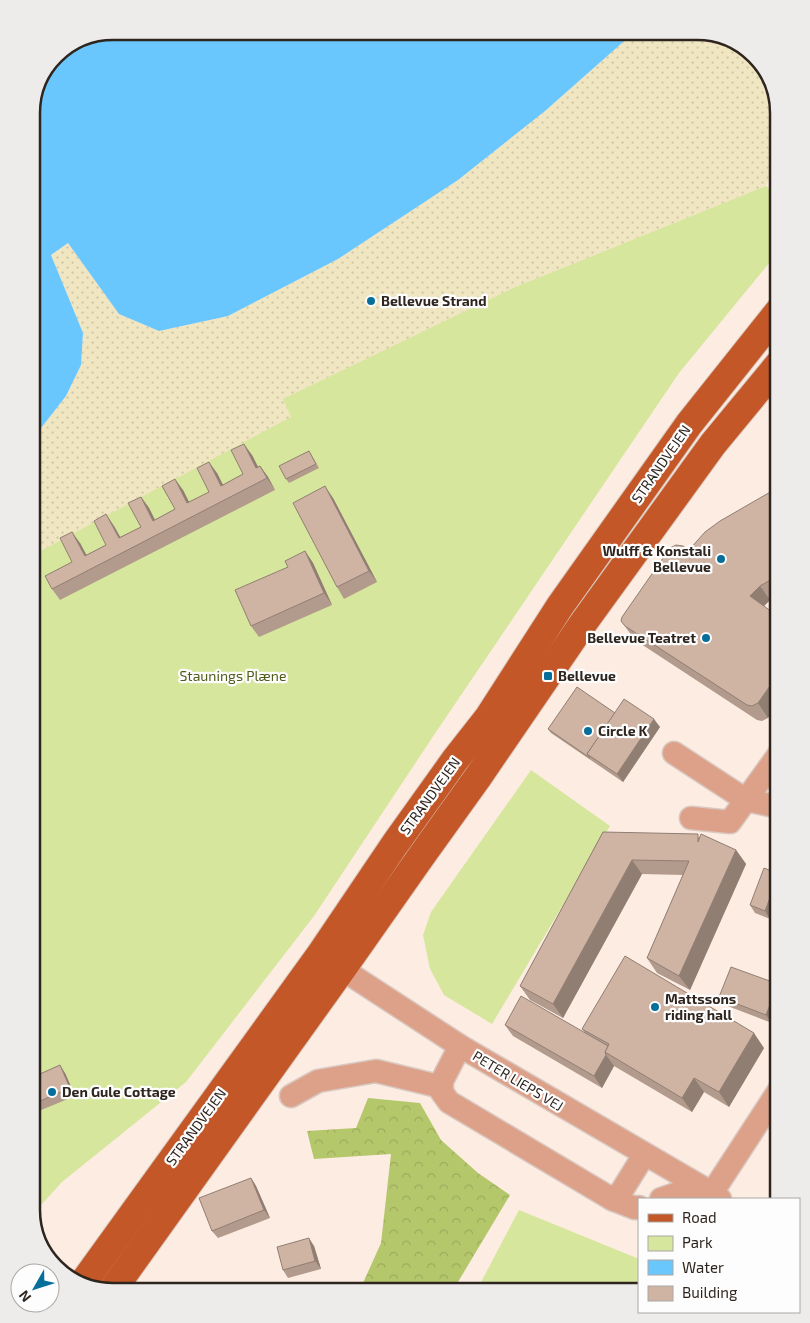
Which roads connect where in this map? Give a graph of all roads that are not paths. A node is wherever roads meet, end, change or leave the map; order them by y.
1 (770, 322) edge
2 (770, 375) edge
3 (560, 606) junction
4 (584, 622) junction
5 (674, 753) dead end
6 (770, 767) edge
7 (746, 800) junction
8 (770, 805) edge
9 (691, 818) dead end
10 (331, 962) junction
11 (460, 1046) junction
12 (442, 1087) junction
13 (291, 1096) dead end
14 (770, 1103) edge
15 (644, 1155) junction
16 (710, 1193) edge
17 (669, 1198) edge
18 (612, 1199) junction
19 (638, 1207) edge
20 (87, 1278) edge
21 (117, 1283) edge

1 - 3 main road, STRANDVEJEN
2 - 4 main road, STRANDVEJEN
3 - 4 street
3 - 10 main road, STRANDVEJEN
4 - 10 main road, STRANDVEJEN
5 - 7 street
6 - 7 street
7 - 8 street
7 - 9 street
10 - 11 street, PETER LIEPS VEJ
10 - 20 main road, STRANDVEJEN
10 - 21 main road, STRANDVEJEN
11 - 12 street
11 - 15 street, PETER LIEPS VEJ
12 - 13 street
12 - 18 street
14 - 16 street
15 - 16 street, PETER LIEPS VEJ
15 - 18 street
16 - 17 street
18 - 19 street

